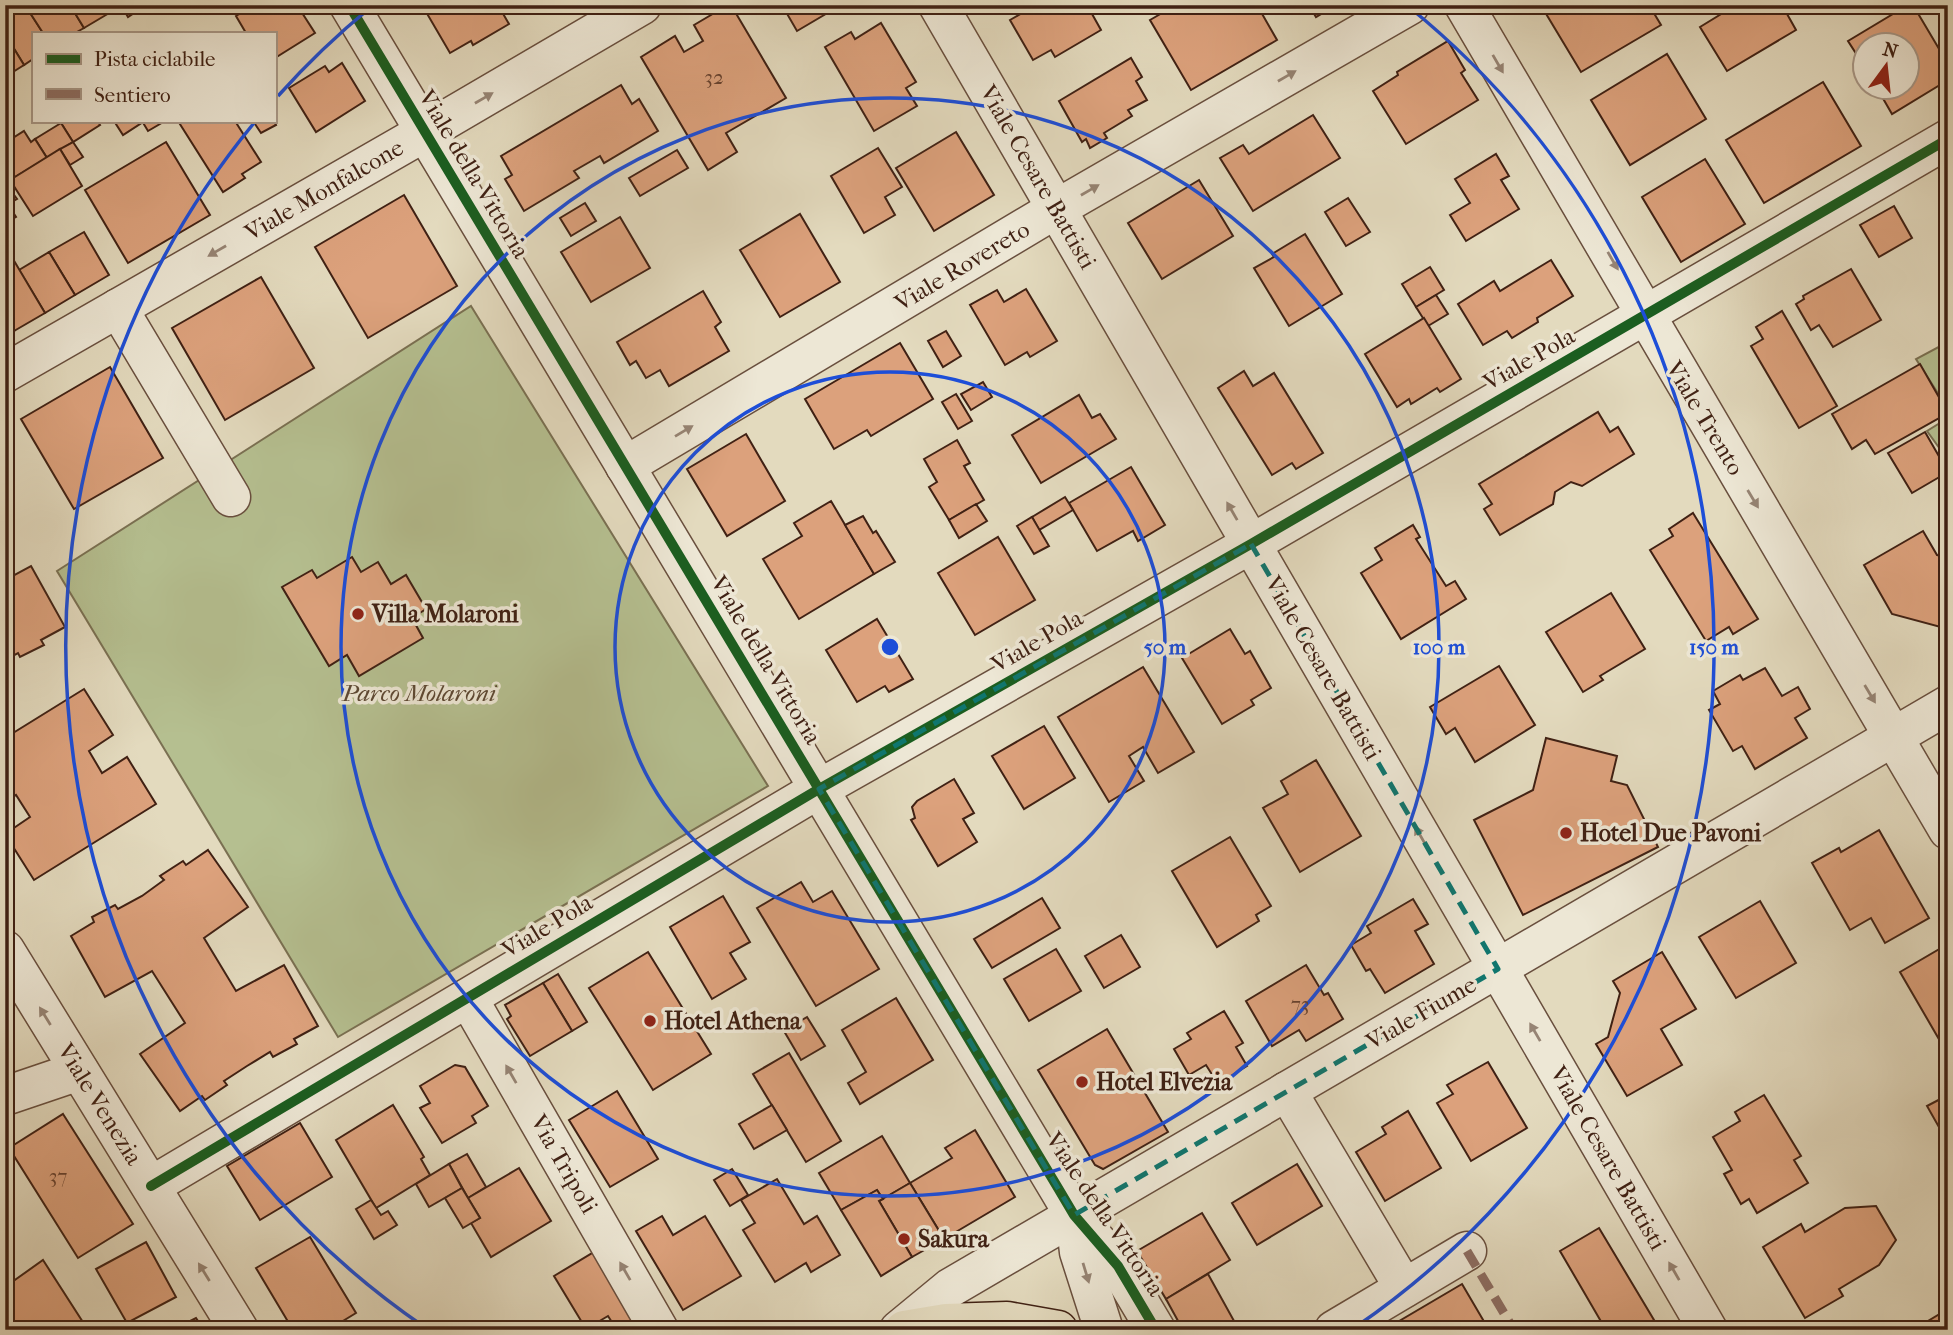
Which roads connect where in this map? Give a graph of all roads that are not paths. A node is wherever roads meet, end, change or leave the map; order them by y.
1 (349, 5) edge
2 (642, 5) edge
3 (937, 5) edge
4 (1410, 5) edge
5 (1464, 5) edge
6 (425, 132) junction
7 (1948, 139) edge
8 (1056, 209) junction
9 (118, 308) junction
10 (1645, 316) junction
11 (5, 373) edge
12 (625, 466) junction
13 (231, 497) dead end
14 (1251, 544) junction
15 (1948, 705) edge
16 (1895, 736) junction
17 (819, 789) junction
18 (1948, 830) edge
19 (5, 950) edge
20 (1498, 969) junction
21 (468, 998) junction
22 (79, 1071) junction
23 (1287, 1091) junction
24 (5, 1096) edge
25 (151, 1186) junction
26 (1074, 1215) junction
27 (1467, 1251) dead end
28 (1404, 1289) junction
29 (1336, 1329) edge
30 (239, 1330) edge
31 (659, 1330) edge
32 (902, 1330) edge
33 (1058, 1330) edge
34 (1104, 1330) edge
35 (1156, 1330) edge
36 (1708, 1330) edge

1 - 6 street, Viale della Vittoria
6 -> 2 street, Viale Monfalcone
3 - 8 street, Viale Cesare Battisti
8 -> 4 street, Viale Rovereto
5 -> 10 street, Viale Trento
6 -> 9 street, Viale Monfalcone
6 - 12 street, Viale della Vittoria
7 - 10 street, Viale Pola
12 -> 8 street, Viale Rovereto
14 -> 8 street, Viale Cesare Battisti
9 - 11 street, Viale Monfalcone
9 - 13 street
10 - 14 street, Viale Pola
10 -> 16 street, Viale Trento
12 - 17 street, Viale della Vittoria
14 - 17 street, Viale Pola
20 -> 14 street, Viale Cesare Battisti
15 - 16 street, Viale Fiume
16 - 18 street, Viale Trento
16 - 20 street, Viale Fiume
17 - 21 street, Viale Pola
17 - 26 street, Viale della Vittoria
22 -> 19 street, Viale Venezia
20 - 23 street, Viale Fiume
36 -> 20 street, Viale Cesare Battisti
21 - 25 street, Viale Pola
31 -> 21 street, Via Tripoli
22 - 24 street
22 - 25 street, Viale Venezia
23 - 26 street, Viale Fiume
23 - 28 street
30 -> 25 street, Viale Venezia
26 - 32 street, Viale Fiume
26 -> 34 street, Viale della Vittoria
26 - 35 street, Viale della Vittoria
27 - 28 street
28 - 29 street
32 - 33 main road, Viale Fiume

